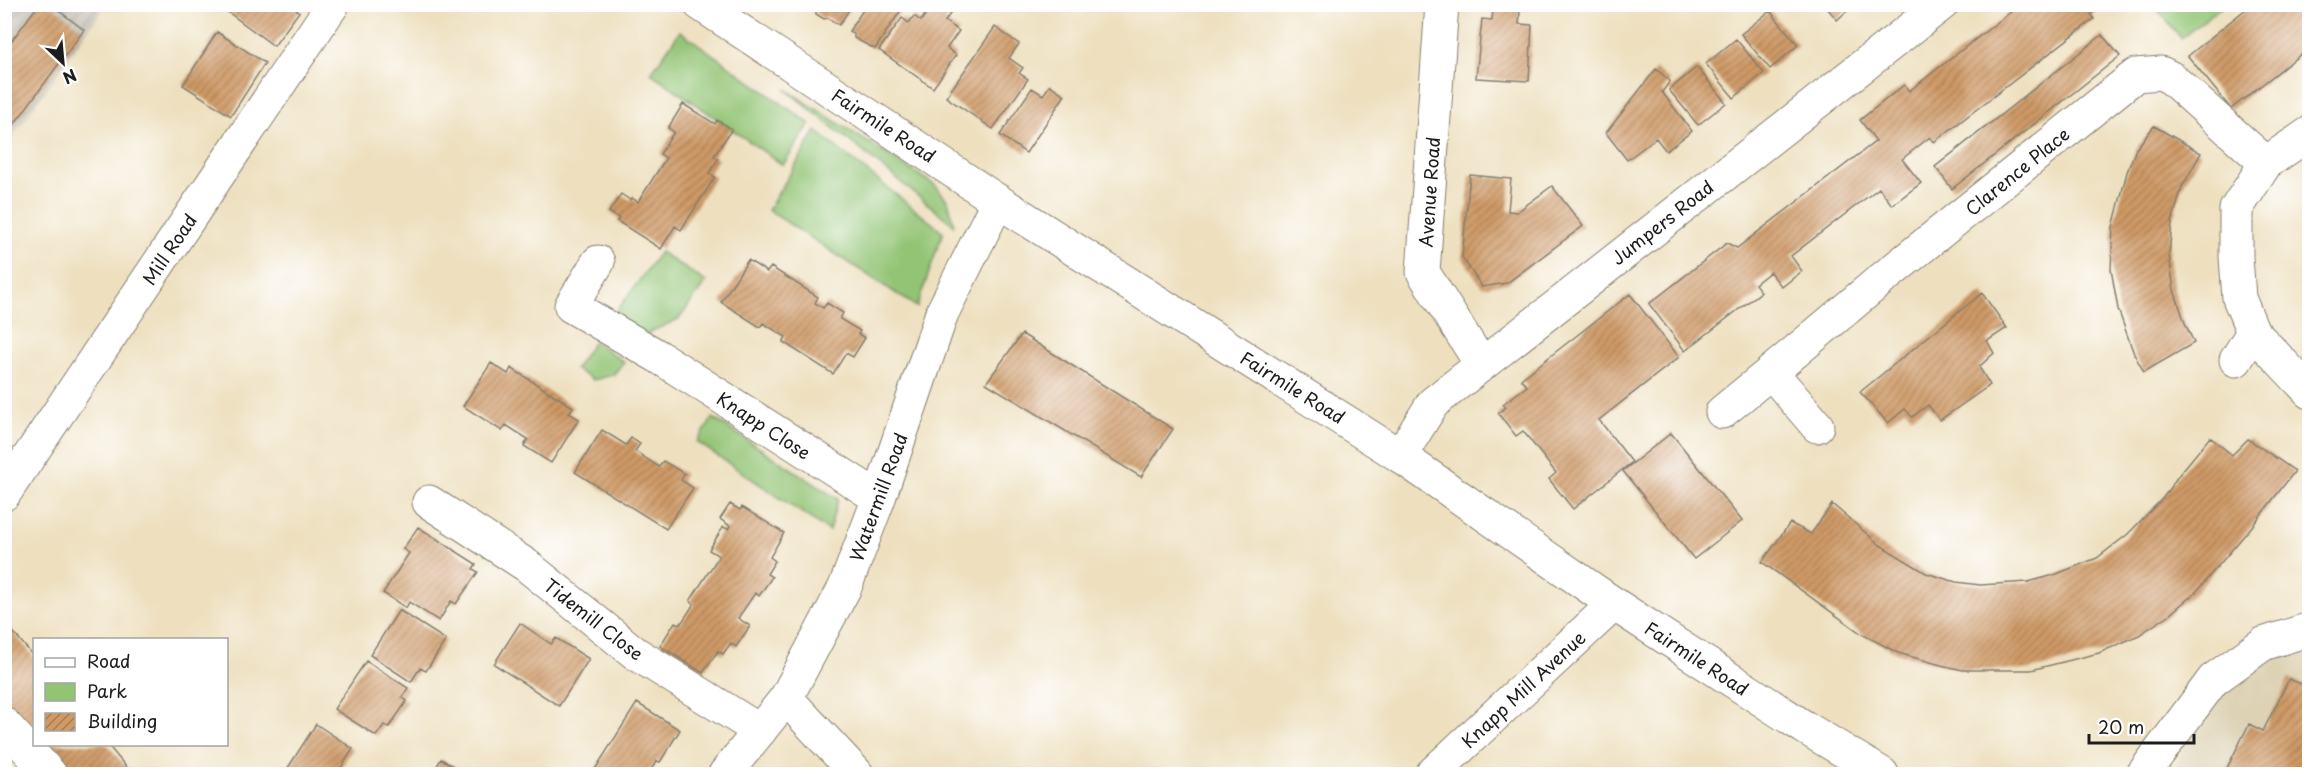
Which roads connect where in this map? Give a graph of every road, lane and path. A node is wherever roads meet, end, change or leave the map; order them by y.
1 (333, 4) edge
2 (700, 4) edge
3 (1442, 4) edge
4 (1942, 4) edge
5 (2310, 133) edge
6 (2266, 163) junction
7 (998, 201) junction
8 (598, 262) dead end
9 (2253, 332) junction
10 (2236, 360) dead end
11 (1481, 364) junction
12 (1771, 372) junction
13 (2310, 392) edge
14 (1722, 412) dead end
15 (1817, 426) dead end
16 (1400, 456) junction
17 (4, 494) edge
18 (879, 498) junction
19 (429, 502) dead end
20 (1614, 604) junction
21 (2310, 628) edge
22 (786, 698) junction
23 (4, 724) edge
24 (760, 731) junction
25 (50, 774) edge
26 (725, 774) edge
27 (857, 774) edge
28 (1432, 774) edge
29 (1882, 774) edge
30 (2143, 774) edge

1 - 17 street, Mill Road
2 - 7 street, Fairmile Road
3 - 11 street, Avenue Road
4 - 11 street, Jumpers Road
5 - 6 street
6 - 9 street
6 - 12 street, Clarence Place
7 - 16 street, Fairmile Road
7 - 18 street, Watermill Road
8 - 18 street, Knapp Close
9 - 10 street
9 - 13 street
11 - 16 street, Jumpers Road
12 - 14 street, Clarence Place
12 - 15 street
16 - 20 street, Fairmile Road
18 - 22 street, Watermill Road
19 - 24 street, Tidemill Close
20 - 28 street, Knapp Mill Avenue
20 - 29 street, Fairmile Road
21 - 30 street
22 - 24 street, Watermill Road
22 - 27 street
23 - 25 street
24 - 26 street, Watermill Road

